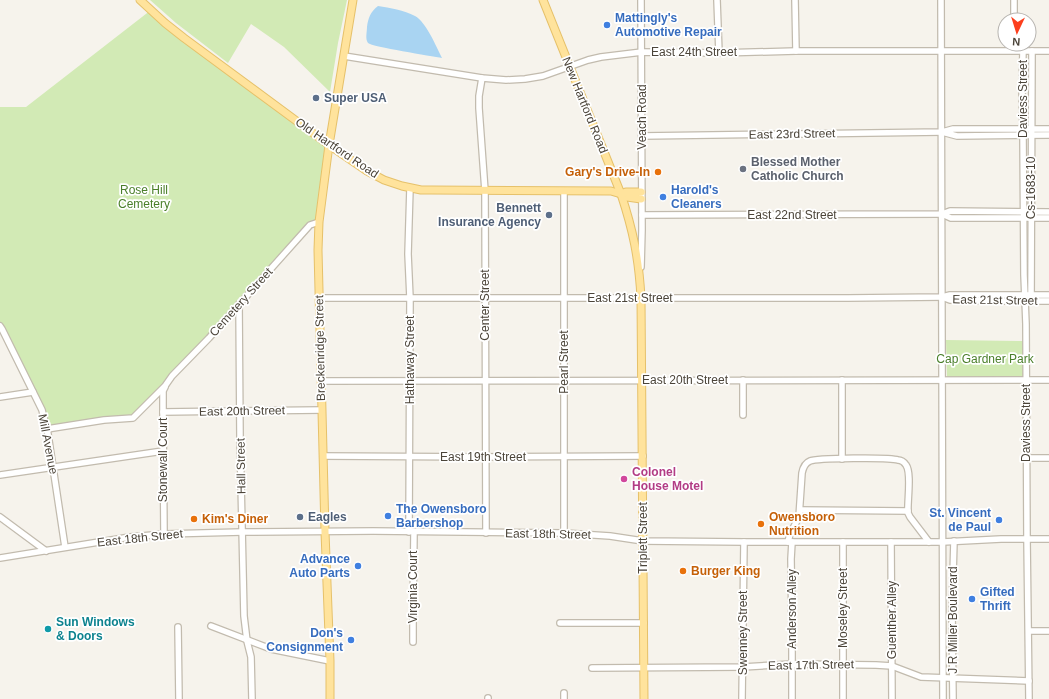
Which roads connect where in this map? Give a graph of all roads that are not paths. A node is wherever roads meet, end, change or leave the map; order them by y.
1 (140, 0) edge
2 (353, 0) edge
3 (543, 0) edge
4 (641, 0) edge
5 (717, 0) edge
6 (796, 0) edge
7 (941, 0) edge
8 (1014, 0) edge
9 (1014, 12) edge
10 (941, 50) junction
11 (997, 50) edge
12 (1049, 50) edge
13 (796, 51) junction
14 (1037, 51) edge
15 (642, 52) junction
16 (1023, 52) edge
17 (1032, 52) edge
18 (719, 53) junction
19 (344, 56) junction
20 (570, 66) junction
21 (482, 78) junction
22 (1023, 129) junction
23 (1032, 129) junction
24 (1049, 129) edge
25 (942, 132) junction
26 (1049, 135) edge
27 (642, 136) junction
28 (1024, 136) junction
29 (1032, 136) junction
30 (329, 144) junction
31 (410, 188) junction
32 (485, 191) junction
33 (564, 191) junction
34 (621, 194) junction
35 (641, 195) junction
36 (1031, 211) junction
37 (1024, 212) junction
38 (1049, 212) edge
39 (942, 214) junction
40 (642, 215) junction
41 (1024, 218) junction
42 (1031, 218) junction
43 (1049, 218) edge
44 (319, 222) junction
45 (640, 282) junction
46 (1049, 295) edge
47 (942, 297) junction
48 (319, 298) junction
49 (410, 298) junction
50 (486, 298) junction
51 (564, 298) junction
52 (641, 298) junction
53 (1028, 298) junction
54 (1049, 301) edge
55 (239, 304) junction
56 (0, 326) edge
57 (410, 380) junction
58 (485, 380) junction
59 (564, 380) junction
60 (642, 380) junction
61 (743, 380) junction
62 (842, 380) junction
63 (942, 380) junction
64 (1026, 380) junction
65 (1049, 380) edge
66 (321, 381) junction
67 (165, 386) junction
68 (33, 392) junction
69 (0, 397) edge
70 (322, 410) junction
71 (240, 411) junction
72 (163, 412) junction
73 (743, 416) dead end
74 (47, 429) junction
75 (163, 451) junction
76 (323, 456) junction
77 (642, 456) junction
78 (410, 457) junction
79 (486, 457) junction
80 (564, 457) junction
81 (1026, 458) junction
82 (1049, 458) edge
83 (842, 459) junction
84 (53, 467) junction
85 (0, 475) edge
86 (800, 510) junction
87 (908, 510) junction
88 (0, 517) edge
89 (242, 532) junction
90 (325, 532) junction
91 (412, 532) junction
92 (486, 532) junction
93 (564, 533) junction
94 (164, 534) junction
95 (1027, 539) junction
96 (1049, 539) edge
97 (643, 541) junction
98 (954, 541) junction
99 (744, 542) junction
100 (790, 542) junction
101 (843, 542) junction
102 (891, 542) junction
103 (929, 542) junction
104 (943, 542) junction
105 (65, 548) junction
106 (46, 550) junction
107 (0, 558) edge
108 (943, 610) junction
109 (952, 610) junction
110 (560, 623) dead end
111 (644, 623) junction
112 (211, 626) dead end
113 (178, 627) dead end
114 (1029, 631) junction
115 (1049, 631) edge
116 (247, 640) junction
117 (414, 642) dead end
118 (330, 661) junction
119 (792, 664) junction
120 (843, 664) junction
121 (892, 666) junction
122 (743, 667) junction
123 (592, 668) dead end
124 (644, 668) junction
125 (943, 678) junction
126 (952, 678) junction
127 (1029, 681) junction
128 (179, 699) edge
129 (252, 699) edge
130 (330, 699) edge
131 (644, 699) edge
132 (742, 699) edge
133 (792, 699) edge
134 (843, 699) edge
135 (892, 699) edge
136 (943, 699) edge
137 (953, 699) edge
138 (1029, 699) edge

1 - 30 main road, Old Hartford Road
2 - 19 main road, Breckenridge Street
3 - 20 main road, New Hartford Road
4 - 15 street, Veach Road
5 - 18 street
6 - 13 street
7 - 10 street
8 - 9 street
10 - 11 street, East 24th Street
10 - 13 street, East 24th Street
10 - 25 street
12 - 14 street, East 24th Street
13 - 18 street, East 24th Street
15 - 18 street, East 24th Street
15 - 20 street, East 24th Street
15 - 27 street, Veach Road
16 - 22 street, Daviess Street
17 - 23 street, Cs-1683-10
19 - 21 street, East 24th Street
19 - 30 main road, Breckenridge Street
20 - 21 street, East 24th Street
20 - 34 main road, New Hartford Road
21 - 32 street, Center Street
22 - 23 street, East 23rd Street
22 - 25 street, East 23rd Street
22 - 28 street, Daviess Street
23 - 24 street, East 23rd Street
23 - 29 street, Cs-1683-10
25 - 27 street, East 23rd Street
25 - 28 street, East 23rd Street
25 - 39 street
26 - 29 street, East 23rd Street
27 - 35 street, Veach Road
28 - 29 street, East 23rd Street
28 - 37 street, Daviess Street
29 - 36 street, Cs-1683-10
30 - 31 main road, Old Hartford Road
30 - 44 main road, Breckenridge Street
31 - 32 main road, Old Hartford Road
31 - 49 street, Hathaway Street
32 - 33 main road, Old Hartford Road
32 - 50 street, Center Street
33 - 34 main road, Old Hartford Road
33 - 51 street, Pearl Street
34 - 35 main road, Old Hartford Road
34 - 45 main road, New Hartford Road
35 - 40 street, Veach Road
36 - 37 street, East 22nd Street
36 - 38 street, East 22nd Street
36 - 42 street, Cs-1683-10
37 - 39 street, East 22nd Street
37 - 41 street, Daviess Street
39 - 40 street, East 22nd Street
39 - 41 street, East 22nd Street
39 - 47 street
40 - 45 street, Veach Road
41 - 42 street, East 22nd Street
41 - 53 street, Daviess Street
42 - 43 street, East 22nd Street
42 - 53 street, Cs-1683-10
44 - 48 main road, Breckenridge Street
44 - 55 street, Cemetery Street
45 - 52 main road, Triplett Street
46 - 53 street, East 21st Street
47 - 52 street, East 21st Street
47 - 53 street, East 21st Street
47 - 63 street
48 - 49 street, East 21st Street
48 - 66 main road, Breckenridge Street
49 - 50 street, East 21st Street
49 - 57 street, Hathaway Street
50 - 51 street, East 21st Street
50 - 58 street, Center Street
51 - 52 street, East 21st Street
51 - 59 street, Pearl Street
52 - 60 main road, Triplett Street
53 - 54 street, East 21st Street
53 - 64 street, Daviess Street
55 - 67 street, Cemetery Street
55 - 71 street, Hall Street
56 - 68 street, Mill Avenue
57 - 58 street, East 20th Street
57 - 66 street, East 20th Street
57 - 78 street, Hathaway Street
58 - 59 street, East 20th Street
58 - 79 street, Center Street
59 - 60 street, East 20th Street
59 - 80 street, Pearl Street
60 - 61 street, East 20th Street
60 - 77 main road, Triplett Street
61 - 62 street, East 20th Street
61 - 73 street
62 - 63 street, East 20th Street
62 - 83 street
63 - 64 street, East 20th Street
63 - 104 street
64 - 65 street, East 20th Street
64 - 81 street, Daviess Street
66 - 70 main road, Breckenridge Street
67 - 72 street, Stonewall Court
67 - 74 street, Cemetery Street
68 - 69 street
68 - 74 street, Mill Avenue
70 - 71 street, East 20th Street
70 - 76 main road, Breckenridge Street
71 - 72 street, East 20th Street
71 - 89 street, Hall Street
72 - 75 street, Stonewall Court
74 - 84 street, Mill Avenue
75 - 84 street
75 - 94 street, Stonewall Court
76 - 78 street, East 19th Street
76 - 90 main road, Breckenridge Street
77 - 80 street, East 19th Street
77 - 97 main road, Triplett Street
78 - 79 street, East 19th Street
78 - 91 street, Hathaway Street
79 - 80 street, East 19th Street
79 - 92 street, Center Street
80 - 93 street, Pearl Street
81 - 82 street
81 - 95 street, Daviess Street
83 - 86 street
83 - 87 street
84 - 85 street
84 - 105 street, Mill Avenue
86 - 87 street
86 - 100 street
87 - 103 street
88 - 106 street
89 - 90 street, East 18th Street
89 - 94 street, East 18th Street
89 - 116 street, Hall Street
90 - 91 street, East 18th Street
90 - 118 main road, Breckenridge Street
91 - 92 street, East 18th Street
91 - 117 street, Virginia Court
92 - 93 street, East 18th Street
93 - 97 street, East 18th Street
94 - 105 street, East 18th Street
95 - 96 street, East 18th Street
95 - 98 street, East 18th Street
95 - 114 street, Daviess Street
97 - 99 street, East 18th Street
97 - 111 main road, Triplett Street
98 - 104 street, East 18th Street
98 - 109 street, J R Miller Boulevard
99 - 100 street, East 18th Street
99 - 122 street, Swenney Street
100 - 101 street, East 18th Street
100 - 119 street, Anderson Alley
101 - 102 street, East 18th Street
101 - 120 street, Moseley Street
102 - 103 street, East 18th Street
102 - 121 street, Guenther Alley
103 - 104 street, East 18th Street
104 - 108 street
105 - 106 street, East 18th Street
106 - 107 street, East 18th Street
108 - 109 street
108 - 125 street
109 - 126 street, J R Miller Boulevard
110 - 111 street
111 - 124 main road, Triplett Street
112 - 116 street
113 - 128 street
114 - 115 street
114 - 127 street, Daviess Street
116 - 118 street
116 - 129 street, Hall Street
118 - 130 main road, Breckenridge Street
119 - 120 street, East 17th Street
119 - 122 street, East 17th Street
119 - 133 street, Anderson Alley
120 - 121 street, East 17th Street
120 - 134 street, Moseley Street
121 - 125 street, East 17th Street
121 - 135 street, Guenther Alley
122 - 124 street, East 17th Street
122 - 132 street, Swenney Street
123 - 124 street, East 17th Street
124 - 131 main road, Triplett Street
125 - 126 street, East 17th Street
125 - 136 street
126 - 127 street, East 17th Street
126 - 137 street, J R Miller Boulevard
127 - 138 street, Daviess Street

